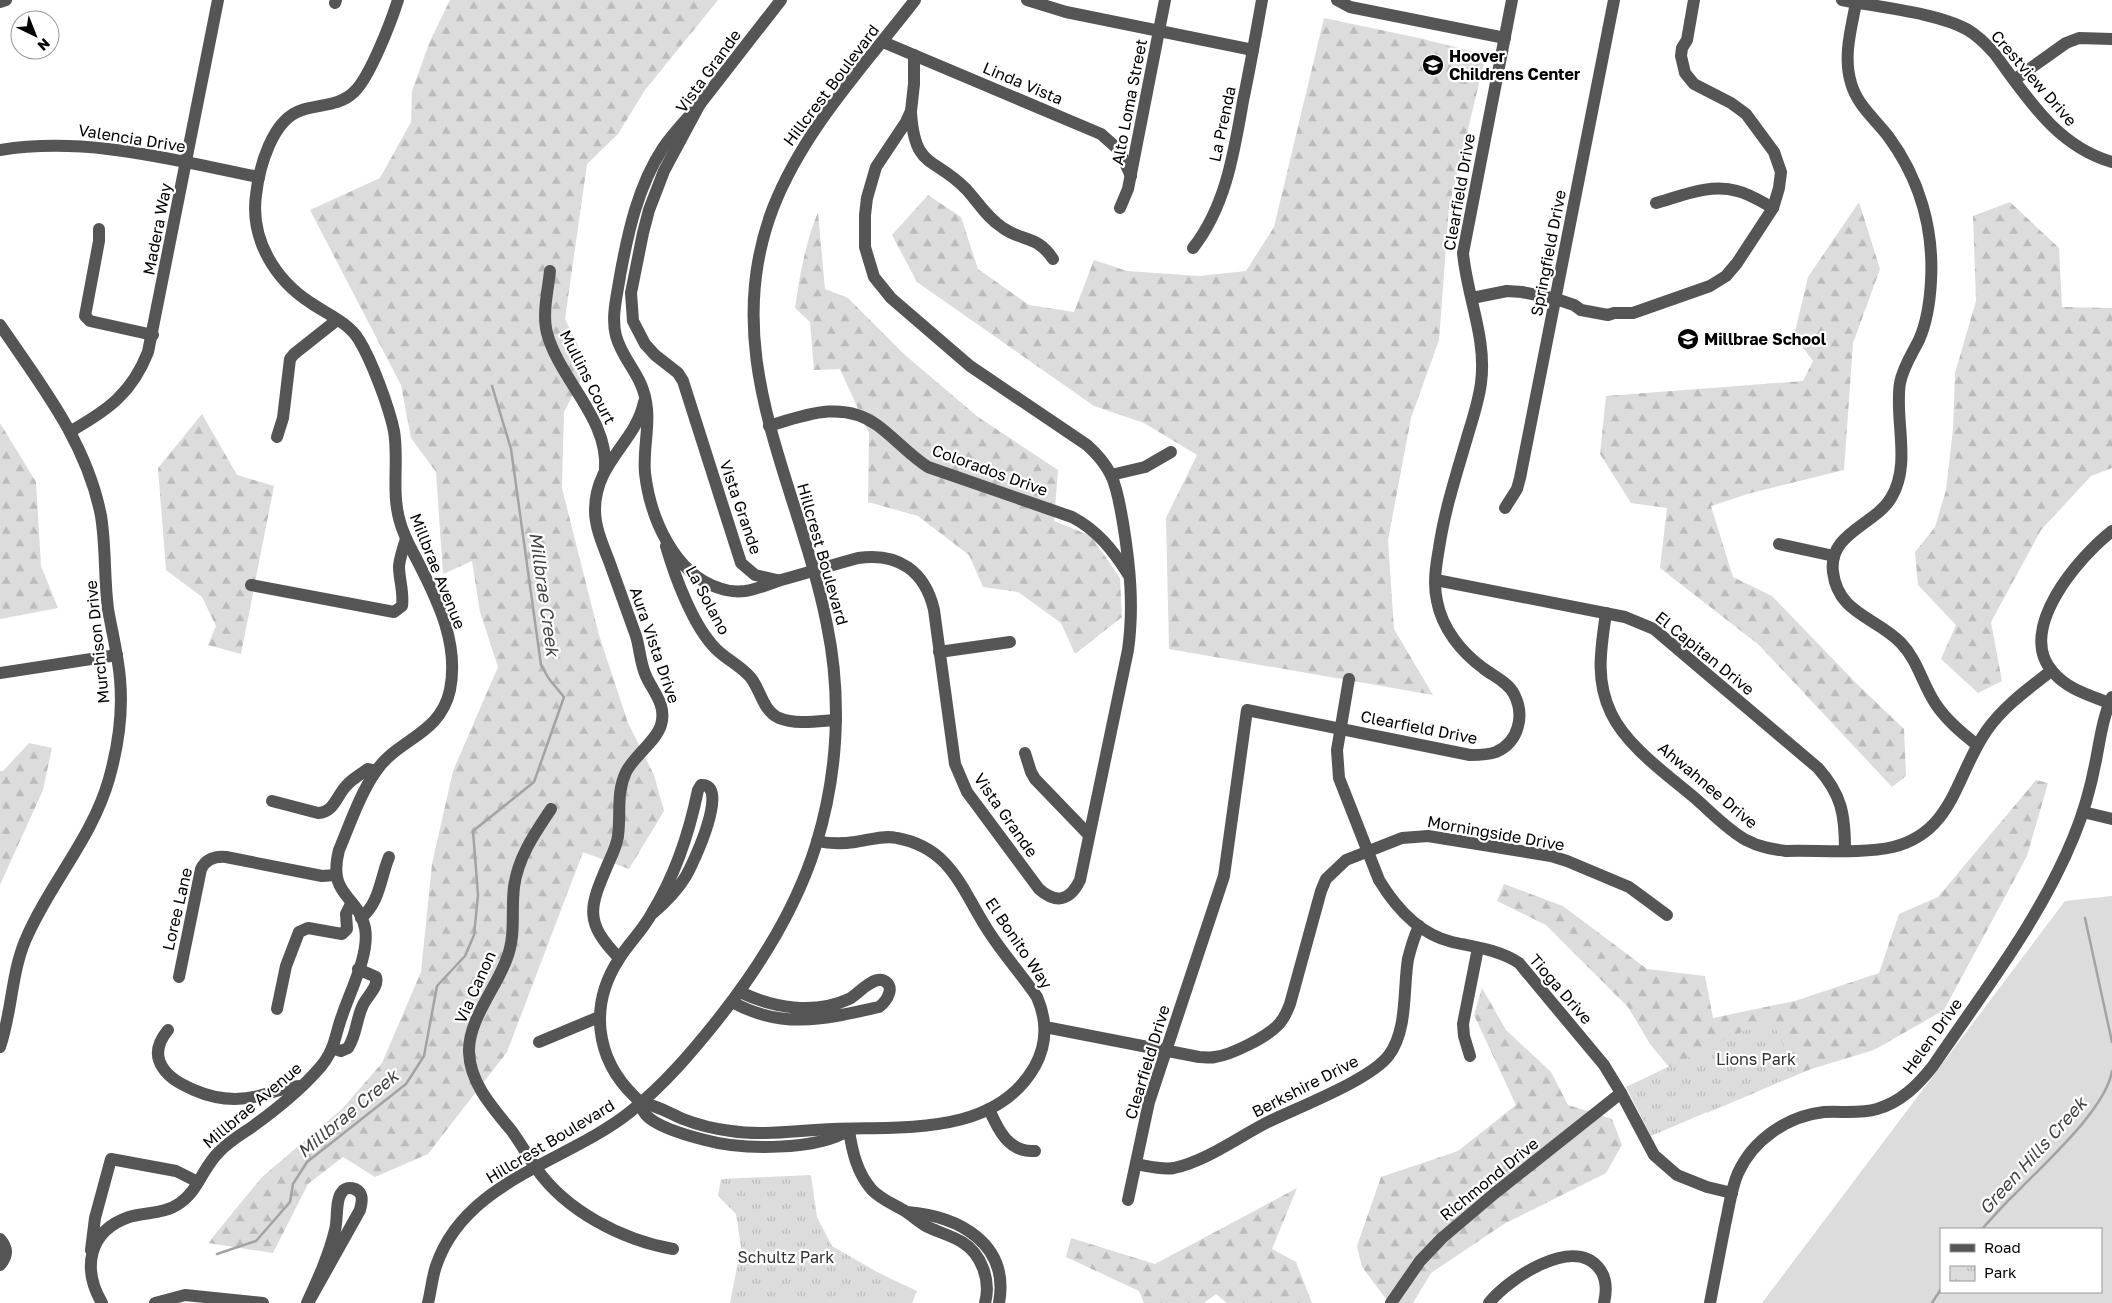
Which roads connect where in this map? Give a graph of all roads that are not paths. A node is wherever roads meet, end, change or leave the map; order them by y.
1 (6, 0) edge
2 (218, 0) edge
3 (398, 0) edge
4 (781, 0) edge
5 (915, 0) edge
6 (1027, 0) edge
7 (1165, 0) edge
8 (1262, 0) edge
9 (1337, 0) edge
10 (1512, 0) edge
11 (1614, 0) edge
12 (1687, 0) edge
13 (1694, 0) edge
14 (1842, 0) edge
15 (0, 2) edge
16 (1856, 3) junction
17 (1159, 31) junction
18 (1504, 38) junction
19 (2112, 39) edge
20 (883, 42) junction
21 (1682, 48) junction
22 (1253, 50) junction
23 (914, 55) junction
24 (2014, 80) junction
25 (700, 104) junction
26 (911, 111) junction
27 (0, 150) edge
28 (2112, 162) edge
29 (186, 163) junction
30 (1131, 176) junction
31 (259, 177) junction
32 (1656, 203) dead end
33 (1120, 208) dead end
34 (1773, 208) junction
35 (100, 229) dead end
36 (1193, 248) dead end
37 (1053, 260) dead end
38 (550, 271) dead end
39 (1472, 298) junction
40 (1556, 299) junction
41 (337, 320) junction
42 (0, 325) edge
43 (153, 334) junction
44 (645, 394) junction
45 (770, 426) junction
46 (71, 431) junction
47 (277, 437) dead end
48 (1171, 452) dead end
49 (605, 470) junction
50 (1111, 475) junction
51 (1505, 508) dead end
52 (2112, 531) edge
53 (663, 534) junction
54 (406, 539) junction
55 (1779, 544) dead end
56 (1834, 556) junction
57 (814, 571) junction
58 (1130, 577) junction
59 (1436, 580) junction
60 (780, 581) junction
61 (251, 585) dead end
62 (1606, 613) junction
63 (1010, 642) dead end
64 (939, 652) junction
65 (117, 655) junction
66 (2051, 671) junction
67 (0, 673) edge
68 (1349, 679) dead end
69 (2111, 700) edge
70 (836, 720) junction
71 (1341, 729) junction
72 (1977, 745) junction
73 (1024, 753) dead end
74 (376, 771) junction
75 (272, 801) dead end
76 (551, 809) dead end
77 (2083, 812) junction
78 (2112, 819) edge
79 (1089, 835) junction
80 (817, 841) junction
81 (1368, 850) junction
82 (1845, 850) junction
83 (389, 857) dead end
84 (336, 875) junction
85 (351, 904) junction
86 (652, 914) junction
87 (1666, 915) dead end
88 (361, 918) junction
89 (1419, 926) junction
90 (1478, 948) junction
91 (619, 958) junction
92 (358, 969) junction
93 (179, 977) dead end
94 (6, 986) edge
95 (740, 992) junction
96 (732, 1002) junction
97 (277, 1009) dead end
98 (599, 1017) junction
99 (1045, 1027) junction
100 (168, 1030) dead end
101 (539, 1042) dead end
102 (0, 1047) edge
103 (332, 1048) junction
104 (1166, 1050) junction
105 (1470, 1056) dead end
106 (302, 1086) junction
107 (1621, 1093) junction
108 (641, 1103) junction
109 (989, 1109) junction
110 (849, 1130) junction
111 (1035, 1150) dead end
112 (1136, 1164) junction
113 (536, 1168) junction
114 (198, 1182) junction
115 (1732, 1193) junction
116 (1128, 1200) dead end
117 (907, 1212) junction
118 (0, 1239) edge
119 (673, 1249) dead end
120 (3, 1260) edge
121 (90, 1263) junction
122 (999, 1302) edge
123 (102, 1303) edge
124 (154, 1303) edge
125 (263, 1303) edge
126 (308, 1303) edge
127 (428, 1303) edge
128 (985, 1303) edge
129 (1013, 1303) edge
130 (1391, 1303) edge
131 (1489, 1303) edge
132 (1604, 1303) edge
133 (1710, 1303) edge

1 - 15 street
2 - 29 street, Madera Way
3 - 31 street, Millbrae Avenue
4 - 25 street, Vista Grande
5 - 20 street, Hillcrest Boulevard
6 - 17 street
7 - 17 street, Alto Loma Street
8 - 22 street, La Prenda
9 - 18 street
10 - 18 street, Clearfield Drive
11 - 40 street, Springfield Drive
12 - 21 street
13 - 21 street
14 - 16 street, Crestview Drive
16 - 24 street, Crestview Drive
16 - 56 street
17 - 22 street
17 - 30 street, Alto Loma Street
18 - 39 street, Clearfield Drive
19 - 24 street
20 - 23 street, Linda Vista
20 - 45 street, Hillcrest Boulevard
21 - 34 street
22 - 36 street, La Prenda
23 - 26 street, Vista Grande
23 - 30 street, Linda Vista
24 - 28 street, Crestview Drive
25 - 44 street
25 - 60 street, Vista Grande
26 - 37 street
26 - 50 street, Vista Grande
27 - 29 street, Valencia Drive
29 - 31 street, Valencia Drive
29 - 43 street, Madera Way
30 - 33 street, Alto Loma Street
31 - 41 street, Millbrae Avenue
32 - 34 street
34 - 40 street
35 - 43 street
38 - 49 street, Mullins Court
39 - 40 street
39 - 59 street, Clearfield Drive
40 - 51 street, Springfield Drive
41 - 47 street
41 - 54 street, Millbrae Avenue
42 - 46 street, Murchison Drive
43 - 46 street, Madera Way
44 - 49 street, Mullins Court
44 - 53 street
45 - 57 street, Hillcrest Boulevard
45 - 58 street, Colorados Drive
46 - 65 street, Murchison Drive
48 - 50 street
49 - 91 street, Aura Vista Drive
50 - 58 street, Vista Grande
52 - 66 street
53 - 60 street
53 - 70 street, La Solano
54 - 61 street
54 - 74 street, Millbrae Avenue
55 - 56 street
56 - 72 street
57 - 60 street, Vista Grande
57 - 64 street, Vista Grande
57 - 70 street, Hillcrest Boulevard
58 - 79 street, Vista Grande
59 - 62 street, El Capitan Drive
59 - 71 street, Clearfield Drive
62 - 82 street, El Capitan Drive
62 - 82 street, Ahwahnee Drive
63 - 64 street
64 - 79 street, Vista Grande
65 - 67 street
65 - 94 street, Murchison Drive
66 - 69 street
66 - 72 street, Ahwahnee Drive
68 - 71 street, Tioga Drive
69 - 77 street, Helen Drive
70 - 80 street, Hillcrest Boulevard
71 - 81 street, Tioga Drive
71 - 104 street, Clearfield Drive
72 - 82 street, Ahwahnee Drive
73 - 79 street
74 - 75 street
74 - 84 street, Millbrae Avenue
76 - 113 street, Via Canon
77 - 78 street
77 - 115 street, Helen Drive
80 - 95 street, Hillcrest Boulevard
80 - 99 street, El Bonito Way
81 - 87 street, Morningside Drive
81 - 89 street, Tioga Drive
81 - 104 street, Morningside Drive
83 - 88 street
84 - 85 street, Millbrae Avenue
84 - 93 street, Loree Lane
85 - 88 street, Millbrae Avenue
85 - 97 street
86 - 86 street
86 - 91 street
88 - 92 street, Millbrae Avenue
89 - 90 street, Tioga Drive
89 - 112 street, Berkshire Drive
90 - 105 street
90 - 107 street, Tioga Drive
91 - 98 street
92 - 103 street, Millbrae Avenue
92 - 103 street
94 - 102 street, Murchison Drive
95 - 96 street, Hillcrest Boulevard
95 - 96 street
96 - 108 street, Hillcrest Boulevard
98 - 101 street
98 - 108 street
99 - 104 street, Morningside Drive
99 - 109 street, El Bonito Way
100 - 106 street
103 - 106 street, Millbrae Avenue
104 - 112 street, Clearfield Drive
106 - 114 street, Millbrae Avenue
107 - 115 street, Tioga Drive
107 - 130 street, Richmond Drive
108 - 110 street, El Bonito Way
108 - 113 street, Hillcrest Boulevard
109 - 110 street, El Bonito Way
109 - 111 street
110 - 117 street
112 - 116 street, Clearfield Drive
113 - 119 street, Via Canon
113 - 127 street, Hillcrest Boulevard
114 - 121 street, Millbrae Avenue
114 - 121 street
115 - 133 street, Helen Drive
117 - 122 street
117 - 128 street
118 - 120 street
121 - 123 street
122 - 129 street
124 - 125 street
126 - 126 street
131 - 132 street

